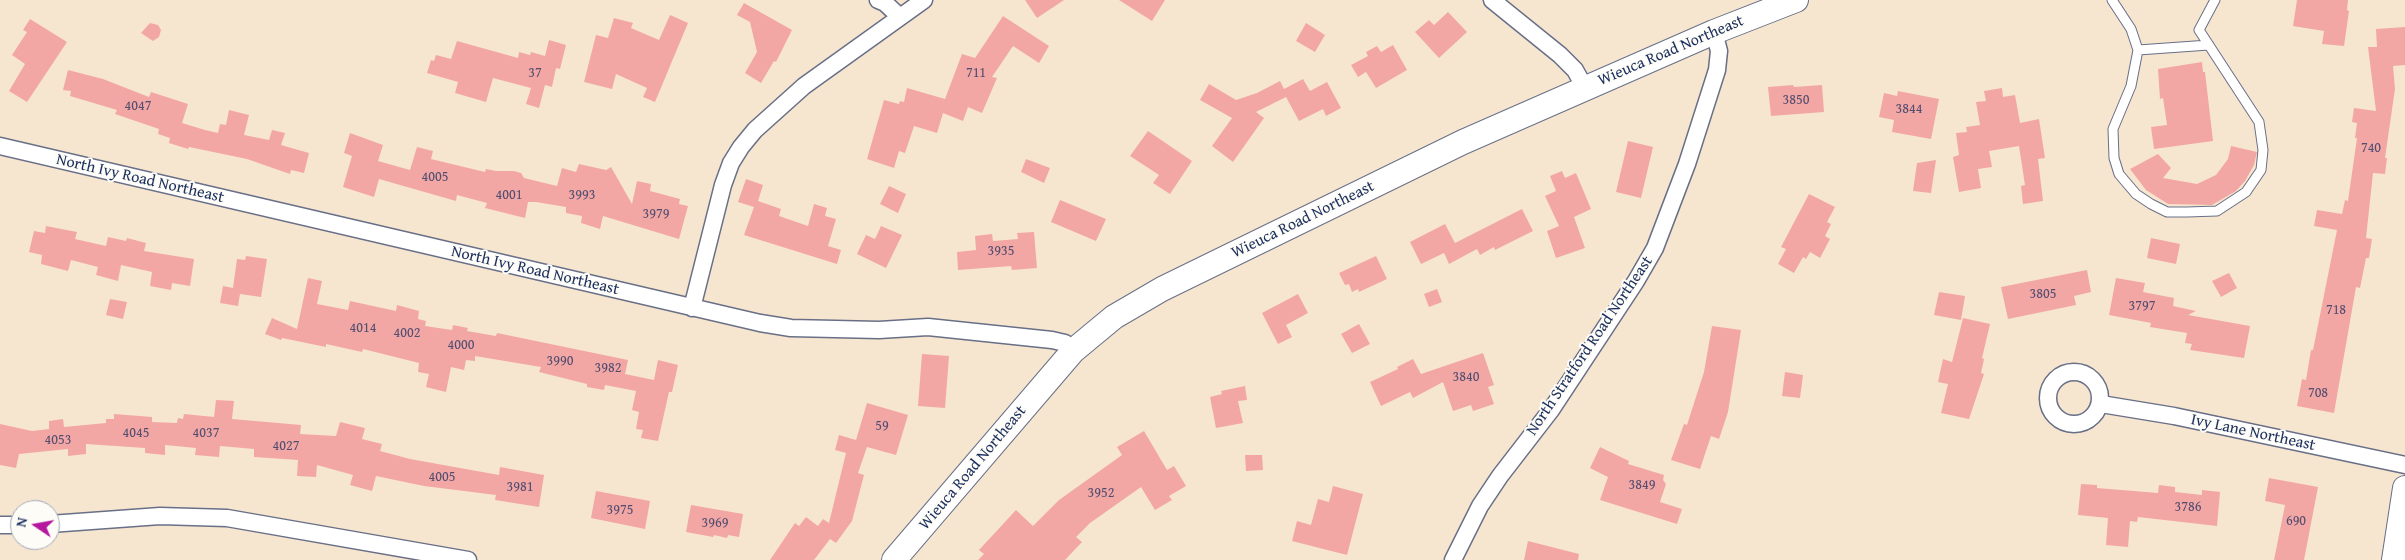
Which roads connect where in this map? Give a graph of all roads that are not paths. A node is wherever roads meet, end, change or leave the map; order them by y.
1 (878, 0) edge
2 (924, 0) edge
3 (1492, 0) edge
4 (1796, 0) edge
5 (2112, 0) edge
6 (2215, 0) edge
7 (900, 17) junction
8 (1714, 32) junction
9 (2209, 45) junction
10 (2138, 50) junction
11 (1585, 88) junction
12 (0, 146) edge
13 (692, 308) junction
14 (1073, 351) junction
15 (2101, 404) dead end
16 (2405, 465) edge
17 (2405, 488) edge
18 (60, 523) edge
19 (468, 560) edge
20 (894, 560) edge
21 (1453, 560) edge
22 (2394, 560) edge

1 - 7 street
2 - 7 street
3 - 11 street
4 - 8 street, Wieuca Road Northeast
5 - 10 lane
6 - 9 lane
7 - 13 street
8 - 11 street, Wieuca Road Northeast
8 - 21 street, North Stratford Road Northeast
9 - 10 lane
9 - 10 lane
11 - 14 street, Wieuca Road Northeast
12 - 13 street, North Ivy Road Northeast
13 - 14 street, North Ivy Road Northeast
14 - 20 street, Wieuca Road Northeast
15 - 16 street, Ivy Lane Northeast
17 - 22 street
18 - 19 street

